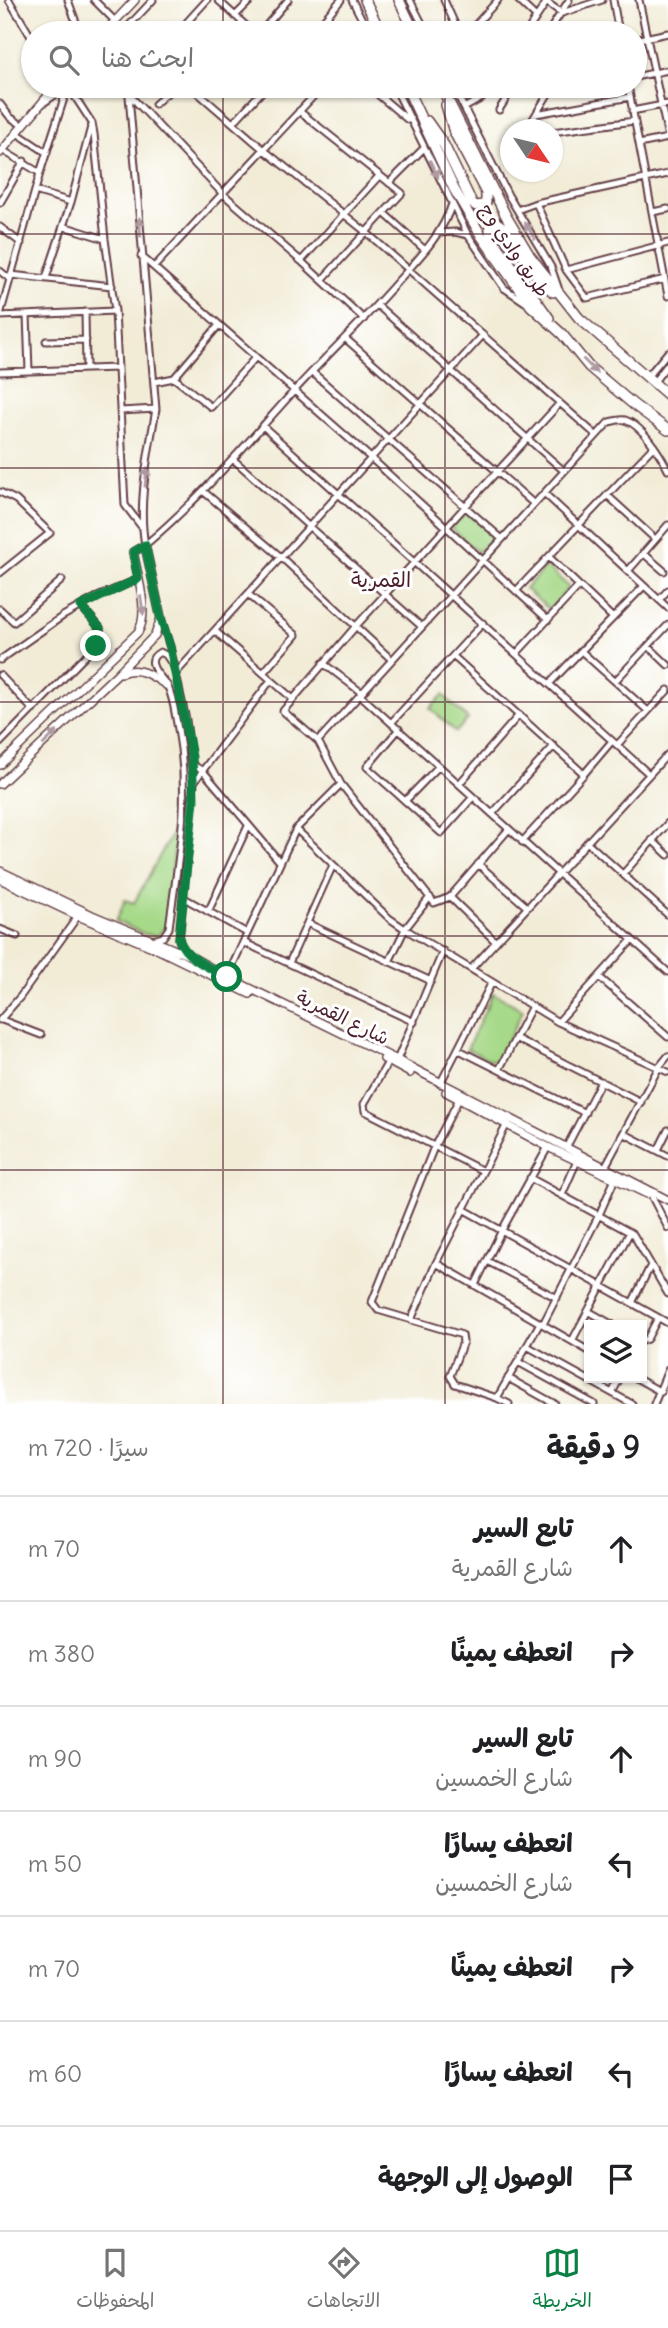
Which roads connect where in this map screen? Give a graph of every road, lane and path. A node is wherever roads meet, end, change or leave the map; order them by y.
1 (9, 0) edge
2 (68, 0) edge
3 (94, 0) edge
4 (125, 0) edge
5 (135, 0) edge
6 (153, 0) edge
7 (207, 0) edge
8 (218, 0) edge
9 (251, 0) edge
10 (341, 0) edge
11 (352, 0) edge
12 (365, 0) edge
13 (399, 0) edge
14 (410, 0) edge
15 (444, 0) edge
16 (488, 0) edge
17 (498, 0) edge
18 (518, 0) edge
19 (569, 0) edge
20 (602, 0) edge
21 (613, 0) edge
22 (639, 0) edge
23 (285, 1) edge
24 (547, 1) edge
25 (492, 7) junction
26 (562, 13) junction
27 (235, 16) junction
28 (536, 17) junction
29 (116, 20) junction
30 (22, 21) edge
31 (76, 21) edge
32 (135, 21) edge
33 (188, 21) edge
34 (241, 21) edge
35 (268, 21) edge
36 (323, 21) edge
37 (363, 21) edge
38 (375, 21) edge
39 (409, 21) edge
40 (421, 21) edge
41 (454, 21) edge
42 (479, 21) edge
43 (534, 21) edge
44 (556, 21) edge
45 (616, 21) edge
46 (644, 21) edge
47 (668, 33) edge
48 (647, 37) joint
49 (668, 70) edge
50 (655, 73) junction
51 (647, 75) edge
52 (45, 98) edge
53 (50, 98) edge
54 (64, 98) edge
55 (76, 98) edge
56 (129, 98) edge
57 (131, 98) edge
58 (162, 98) edge
59 (204, 98) edge
60 (256, 98) edge
61 (311, 98) edge
62 (382, 98) edge
63 (399, 98) edge
64 (444, 98) edge
65 (447, 98) edge
66 (459, 98) edge
67 (482, 98) edge
68 (506, 98) edge
69 (546, 98) edge
70 (625, 98) edge
71 (630, 98) edge
72 (412, 99) joint
73 (0, 104) edge
74 (155, 104) dead end
75 (665, 105) edge
76 (37, 107) junction
77 (464, 108) junction
78 (499, 110) dead end
79 (299, 111) junction
80 (632, 111) junction
81 (410, 121) junction
82 (634, 121) junction
83 (233, 123) junction
84 (92, 124) junction
85 (22, 125) junction
86 (563, 131) edge
87 (17, 133) junction
88 (668, 138) edge
89 (639, 144) junction
90 (424, 148) junction
91 (264, 150) junction
92 (1, 152) edge
93 (47, 153) junction
94 (23, 161) junction
95 (40, 173) junction
96 (668, 174) edge
97 (380, 176) junction
98 (646, 178) junction
99 (389, 183) junction
100 (35, 191) junction
101 (222, 193) junction
102 (71, 202) junction
103 (0, 203) edge
104 (536, 203) junction
105 (452, 204) junction
106 (668, 209) edge
107 (517, 211) junction
108 (652, 212) junction
109 (384, 213) junction
110 (344, 214) junction
111 (63, 226) junction
112 (0, 227) edge
113 (366, 232) junction
114 (439, 233) junction
115 (468, 235) junction
116 (105, 239) junction
117 (20, 243) junction
118 (668, 243) edge
119 (659, 245) junction
120 (425, 250) junction
121 (141, 256) junction
122 (301, 261) junction
123 (154, 267) junction
124 (408, 270) junction
125 (566, 270) junction
126 (0, 271) edge
127 (11, 277) junction
128 (46, 278) junction
129 (665, 279) junction
130 (322, 280) junction
131 (112, 286) junction
132 (559, 293) junction
133 (668, 296) edge
134 (377, 305) junction
135 (531, 306) junction
136 (115, 311) junction
137 (85, 312) junction
138 (27, 314) junction
139 (0, 315) edge
140 (579, 318) junction
141 (364, 319) junction
142 (219, 325) junction
143 (562, 334) junction
144 (484, 335) junction
145 (346, 339) junction
146 (86, 340) junction
147 (46, 341) dead end
148 (668, 352) edge
149 (255, 358) junction
150 (668, 364) edge
151 (117, 368) junction
152 (86, 369) junction
153 (29, 371) junction
154 (451, 371) junction
155 (0, 372) edge
156 (312, 372) junction
157 (174, 378) junction
158 (649, 380) junction
159 (154, 382) junction
160 (294, 392) junction
161 (668, 395) edge
162 (421, 404) junction
163 (561, 404) junction
164 (156, 409) junction
165 (120, 411) junction
166 (264, 427) junction
167 (668, 430) edge
168 (596, 435) junction
169 (390, 439) junction
170 (528, 439) junction
171 (654, 446) junction
172 (372, 459) junction
173 (234, 460) junction
174 (668, 470) edge
175 (565, 471) junction
176 (497, 472) junction
177 (203, 491) junction
178 (0, 492) edge
179 (544, 493) junction
180 (340, 494) junction
181 (607, 495) junction
182 (534, 504) junction
183 (466, 506) junction
184 (668, 525) edge
185 (141, 526) junction
186 (310, 526) junction
187 (579, 526) junction
188 (447, 527) junction
189 (502, 539) junction
190 (655, 539) junction
191 (145, 545) junction
192 (643, 553) junction
193 (549, 557) junction
194 (282, 558) junction
195 (482, 561) junction
196 (414, 562) junction
197 (628, 570) junction
198 (664, 571) dead end
199 (0, 573) edge
200 (138, 579) junction
201 (62, 580) dead end
202 (579, 586) junction
203 (644, 586) junction
204 (668, 590) edge
205 (516, 591) junction
206 (385, 593) junction
207 (249, 595) junction
208 (451, 595) junction
209 (659, 600) junction
210 (81, 606) junction
211 (668, 608) edge
212 (0, 609) edge
213 (161, 618) junction
214 (613, 618) junction
215 (548, 620) junction
216 (483, 623) junction
217 (668, 625) edge
218 (356, 626) junction
219 (422, 627) junction
220 (216, 632) junction
221 (648, 646) junction
222 (581, 651) junction
223 (516, 654) junction
224 (453, 656) junction
225 (0, 660) edge
226 (392, 660) junction
227 (323, 663) junction
228 (668, 665) edge
229 (176, 673) junction
230 (263, 673) junction
231 (117, 674) junction
232 (0, 675) edge
233 (271, 680) junction
234 (615, 681) junction
235 (549, 684) junction
236 (166, 685) junction
237 (668, 690) edge
238 (361, 694) junction
239 (293, 699) junction
240 (33, 710) junction
241 (648, 711) junction
242 (519, 715) junction
243 (391, 723) junction
244 (399, 729) junction
245 (2, 738) edge
246 (318, 741) junction
247 (615, 743) junction
248 (554, 746) junction
249 (668, 754) edge
250 (0, 765) edge
251 (192, 765) junction
252 (439, 766) junction
253 (203, 771) junction
254 (584, 774) junction
255 (649, 774) junction
256 (194, 782) junction
257 (0, 784) edge
258 (341, 784) junction
259 (459, 784) junction
260 (473, 797) junction
261 (405, 802) junction
262 (492, 814) junction
263 (668, 823) edge
264 (248, 826) junction
265 (509, 829) junction
266 (296, 830) junction
267 (652, 840) junction
268 (522, 842) junction
269 (587, 842) junction
270 (668, 855) edge
271 (279, 862) junction
272 (478, 864) junction
273 (333, 865) junction
274 (0, 871) edge
275 (558, 874) junction
276 (622, 874) junction
277 (0, 879) edge
278 (430, 897) junction
279 (450, 897) junction
280 (184, 898) junction
281 (527, 907) junction
282 (208, 912) junction
283 (668, 915) edge
284 (78, 916) junction
285 (307, 923) junction
286 (0, 929) edge
287 (405, 929) junction
288 (247, 933) junction
289 (17, 936) dead end
290 (150, 940) junction
291 (632, 940) junction
292 (243, 942) junction
293 (496, 942) junction
294 (443, 951) junction
295 (190, 956) junction
296 (389, 962) junction
297 (289, 963) junction
298 (471, 969) junction
299 (668, 972) edge
300 (227, 977) junction
301 (599, 977) junction
302 (431, 981) junction
303 (492, 982) junction
304 (532, 1006) junction
305 (1, 1020) edge
306 (414, 1022) junction
307 (558, 1022) junction
308 (41, 1035) dead end
309 (668, 1037) edge
310 (515, 1038) junction
311 (459, 1050) junction
312 (668, 1056) edge
313 (393, 1061) junction
314 (659, 1067) junction
315 (499, 1070) junction
316 (668, 1072) edge
317 (601, 1081) junction
318 (440, 1084) junction
319 (458, 1099) junction
320 (641, 1102) junction
321 (585, 1113) junction
322 (507, 1124) junction
323 (668, 1130) edge
324 (625, 1134) junction
325 (548, 1146) junction
326 (434, 1147) junction
327 (566, 1148) junction
328 (658, 1150) junction
329 (668, 1156) edge
330 (577, 1161) junction
331 (605, 1167) junction
332 (482, 1171) junction
333 (530, 1178) junction
334 (615, 1179) junction
335 (562, 1195) junction
336 (652, 1197) junction
337 (668, 1203) edge
338 (463, 1209) junction
339 (599, 1215) junction
340 (668, 1228) edge
341 (502, 1230) junction
342 (630, 1232) junction
343 (487, 1261) junction
344 (436, 1263) junction
345 (651, 1265) junction
346 (572, 1269) junction
347 (475, 1285) junction
348 (601, 1286) junction
349 (668, 1294) edge
350 (556, 1298) junction
351 (632, 1303) junction
352 (587, 1311) junction
353 (658, 1318) junction
354 (411, 1320) junction
355 (603, 1320) edge
356 (542, 1323) junction
357 (668, 1323) edge
358 (647, 1339) edge
359 (572, 1341) junction
360 (527, 1346) junction
361 (584, 1348) edge
362 (518, 1362) junction
363 (668, 1370) edge
364 (508, 1378) junction
365 (617, 1383) edge
366 (645, 1383) edge
367 (661, 1392) junction
368 (612, 1393) junction
369 (497, 1398) junction
370 (509, 1404) edge
371 (555, 1404) edge
372 (594, 1404) edge
373 (632, 1404) edge
374 (654, 1404) edge

1 - 30 street
2 - 31 street
3 - 29 street
4 - 29 street
5 - 29 street
6 - 32 street
7 - 33 street
8 - 27 street
9 - 27 street
10 - 36 street
11 - 37 street
12 - 38 main road
13 - 39 main road
14 - 40 street
15 - 41 street
16 - 25 street
17 - 25 street
18 - 28 street
19 - 26 street
20 - 26 street
21 - 45 street
22 - 46 street
23 - 35 street
24 - 26 street
24 - 28 street
25 - 42 street
26 - 44 street
27 - 34 street
28 - 43 street
47 - 48 street
48 - 50 street
49 - 50 street
50 - 51 street
50 - 75 street
52 - 76 street
53 - 76 street
54 - 93 street
55 - 84 street
121 -> 56 street
57 - 101 street
58 - 74 street
59 - 83 street
60 - 83 street
61 - 79 street
62 - 81 street
63 - 81 street
64 - 72 main road
65 - 132 main road, طريق وادي وج
66 - 77 street
67 - 77 street
68 - 78 street
69 - 70 street
71 - 80 street
72 - 135 main road, طريق وادي وج
73 - 85 street
75 - 80 street
75 - 88 street
76 - 85 street
77 - 107 street
79 - 91 street
79 - 97 street
80 - 82 street
81 - 90 street
82 - 86 street
82 - 89 street
83 - 91 street
84 - 102 street
84 - 116 street
85 - 87 street
87 - 92 street
87 - 93 street
88 - 89 street
89 - 98 street
90 - 99 street
90 -> 105 street
91 - 101 street
91 - 110 street
92 - 94 street
93 - 95 street
94 - 95 street
94 - 103 street
95 - 100 street
96 - 98 street
97 - 99 street
97 - 110 street
98 - 104 street
98 - 108 street
99 - 109 street
100 - 102 street
100 - 117 street
101 - 122 street
101 - 123 street
102 - 111 street
104 - 107 street
104 - 125 street
105 - 114 street
105 - 115 street
106 - 108 street
132 -> 107 street
108 - 119 street
109 - 113 street
109 - 120 street
110 - 113 street
110 - 122 street
111 - 116 street
111 - 128 street
112 - 117 street
113 - 124 street
113 - 130 street
114 - 115 street
114 - 120 street
115 - 135 street
116 - 131 street
117 - 127 street
118 - 119 street
119 - 125 street
119 - 129 street
120 - 124 street
121 - 123 street
121 - 159 street
122 - 130 street
123 - 142 street
124 - 134 street
124 - 144 street
125 - 129 street
126 - 127 street
127 - 128 street
127 - 139 street
128 - 131 street
129 - 133 street
130 - 141 street
131 - 136 street
132 - 140 main road, طريق وادي وج
134 - 141 street
134 - 154 street
135 - 143 main road, طريق وادي وج
136 - 137 street
136 - 151 street
137 - 138 street
137 - 146 street
138 - 139 street
138 - 153 street
140 - 143 main road
140 - 158 main road, طريق وادي وج
141 - 145 street
142 - 149 street
142 - 157 street
143 -> 167 main road, طريق وادي وج
144 - 154 street
144 - 163 street
145 - 156 street
145 - 162 street
146 - 147 street
146 - 152 street
148 - 158 street
149 - 157 street
149 - 160 street
150 - 158 street
151 - 152 street
151 - 165 street
152 - 153 street
153 - 155 street
154 - 162 street
154 - 170 street
156 - 160 street
156 - 169 street
157 - 159 street
158 - 161 main road, طريق وادي وج
159 - 164 street
160 - 166 street
160 - 172 street
162 - 169 street
162 - 176 street
163 - 168 street
163 - 170 street
164 - 165 street
185 -> 164 street
165 - 185 street
166 - 173 street
166 - 180 street
168 - 171 street
168 - 175 street
169 - 172 street
169 - 183 street
170 - 175 street
170 - 176 street
171 - 174 street
171 - 181 street
172 - 180 street
172 - 188 street
173 - 177 street
173 - 186 street
175 - 179 street
176 - 182 street
176 - 183 street
177 - 191 street
177 - 194 street
178 - 199 street
179 - 182 street
179 - 187 street
180 - 186 street
180 - 196 street
181 - 187 street
181 - 190 street
182 - 189 street
183 - 188 street
183 - 189 street
184 - 190 street
185 - 191 street
186 - 194 street
186 - 206 street
187 - 193 street
187 - 197 street
188 - 195 street
188 - 196 street
189 - 195 street
190 - 192 street
191 - 200 street
191 - 213 street
192 - 197 street
192 - 198 street
193 - 202 street
193 - 205 street
194 - 207 street
194 - 218 street
195 - 205 street
195 - 208 street
196 - 206 street
196 - 208 street
197 - 203 street
200 - 210 street
200 -> 250 street
201 - 212 street
202 - 214 street
202 - 215 street
203 - 209 street
203 - 214 street
204 - 209 street
205 - 215 street
206 - 218 street
206 - 219 street
207 - 220 street
207 - 230 street
208 - 216 street
208 - 219 street
209 - 211 street
210 - 225 street
210 - 240 street
213 - 229 street
213 - 231 street
214 - 222 street
215 - 223 street
216 - 223 street
216 - 224 street
217 - 221 street
218 - 226 street
218 - 227 street
219 - 226 street
220 - 229 street
220 - 230 street
221 - 228 street
221 - 234 street
222 - 234 street
222 - 235 street
223 - 235 street
224 - 242 street
224 - 243 street
226 - 238 street
227 - 238 street
227 - 239 street
229 - 236 street
229 - 251 street
230 - 233 street
231 - 236 street
257 -> 231 street
232 - 240 street
233 - 239 street
233 - 253 street
234 - 241 street
235 - 247 street
236 - 290 street
237 - 241 street
238 - 243 street
238 - 246 street
239 - 246 street
240 - 245 street
241 - 247 street
242 - 248 street
242 - 259 street
243 - 244 street
244 - 252 street
244 - 261 street
246 - 258 street
247 - 254 street
247 - 255 street
248 - 254 street
248 - 262 street
249 - 255 street
251 - 253 street
251 - 256 street
252 - 259 street
252 - 261 street
253 - 256 street
253 - 264 street
254 - 268 street
255 - 269 street
256 - 280 street
258 - 266 street
258 - 278 street
259 - 260 street
260 - 261 street
260 - 262 street
262 - 265 street
263 - 267 street
264 - 271 street
264 - 282 street
265 - 268 street
265 - 272 street
266 - 271 street
266 - 273 street
267 - 270 street
267 - 276 street
268 - 275 street
269 - 275 street
269 - 276 street
271 - 288 street
272 - 279 street
272 - 281 street
273 - 285 street
273 - 287 street
274 - 290 street, شارع القمرية
275 - 281 street
275 - 291 street
276 - 283 street
277 - 284 street
278 - 279 street
278 - 287 street
279 - 293 street
280 - 282 street
280 - 295 street
281 - 293 street
282 - 288 street
284 - 305 street
284 - 313 street
285 - 296 street
285 - 297 street
286 - 289 street
287 - 294 street
287 - 296 street
288 - 292 street
290 - 295 street, شارع القمرية
291 - 299 street
291 - 301 street
292 - 297 street
292 - 300 street
293 - 298 street
294 - 298 street
294 - 302 street
295 - 300 street, شارع القمرية
296 - 302 street
297 - 306 street
298 - 303 street
300 - 313 street, شارع القمرية
301 - 307 street
301 - 309 street
302 - 306 street
303 - 304 street
303 - 311 street
304 - 307 street
304 - 310 street
305 - 308 street
306 - 313 street
307 - 314 street
310 - 315 street
310 - 317 street
311 - 315 street
311 - 318 street
312 - 314 street
313 - 318 street, شارع القمرية
313 - 319 street
313 - 326 street
314 - 316 street
314 - 320 street
315 - 321 street
317 - 320 street
317 - 321 street
318 - 327 street, شارع القمرية
319 - 322 street
319 - 326 street
320 - 324 street
321 - 327 street
322 - 325 street
322 - 332 street
323 - 328 street
324 - 328 street
324 - 331 street
325 - 330 street
325 - 333 street
326 - 332 street
326 - 354 street
327 - 331 street, شارع القمرية
328 - 329 street
330 - 334 street
330 - 335 street
331 - 337 street, شارع القمرية
332 - 338 street
333 - 335 street
333 - 341 street
334 - 336 street
334 - 339 street
335 - 339 street
336 - 337 street
336 - 340 street
338 - 341 street
338 - 344 street
339 - 342 street
339 - 346 street
341 - 343 street
341 - 346 street
342 - 345 street
342 - 348 street
343 - 347 street
343 - 350 street
344 - 347 street
344 - 354 street
345 - 349 street
345 - 351 street
346 - 348 street
346 - 350 street
347 - 356 street
348 - 351 street
348 - 352 street
350 - 356 street
351 - 353 street
352 - 355 street
352 - 359 street
353 - 357 street
353 - 358 street
354 - 369 street
356 - 359 street
356 - 360 street
359 - 361 street
360 - 362 street
360 - 368 street
362 - 364 street
362 - 372 street
363 - 367 street
364 - 369 street
364 - 371 street
365 - 368 street
366 - 367 street
367 - 374 street
368 - 373 street
369 - 370 street

